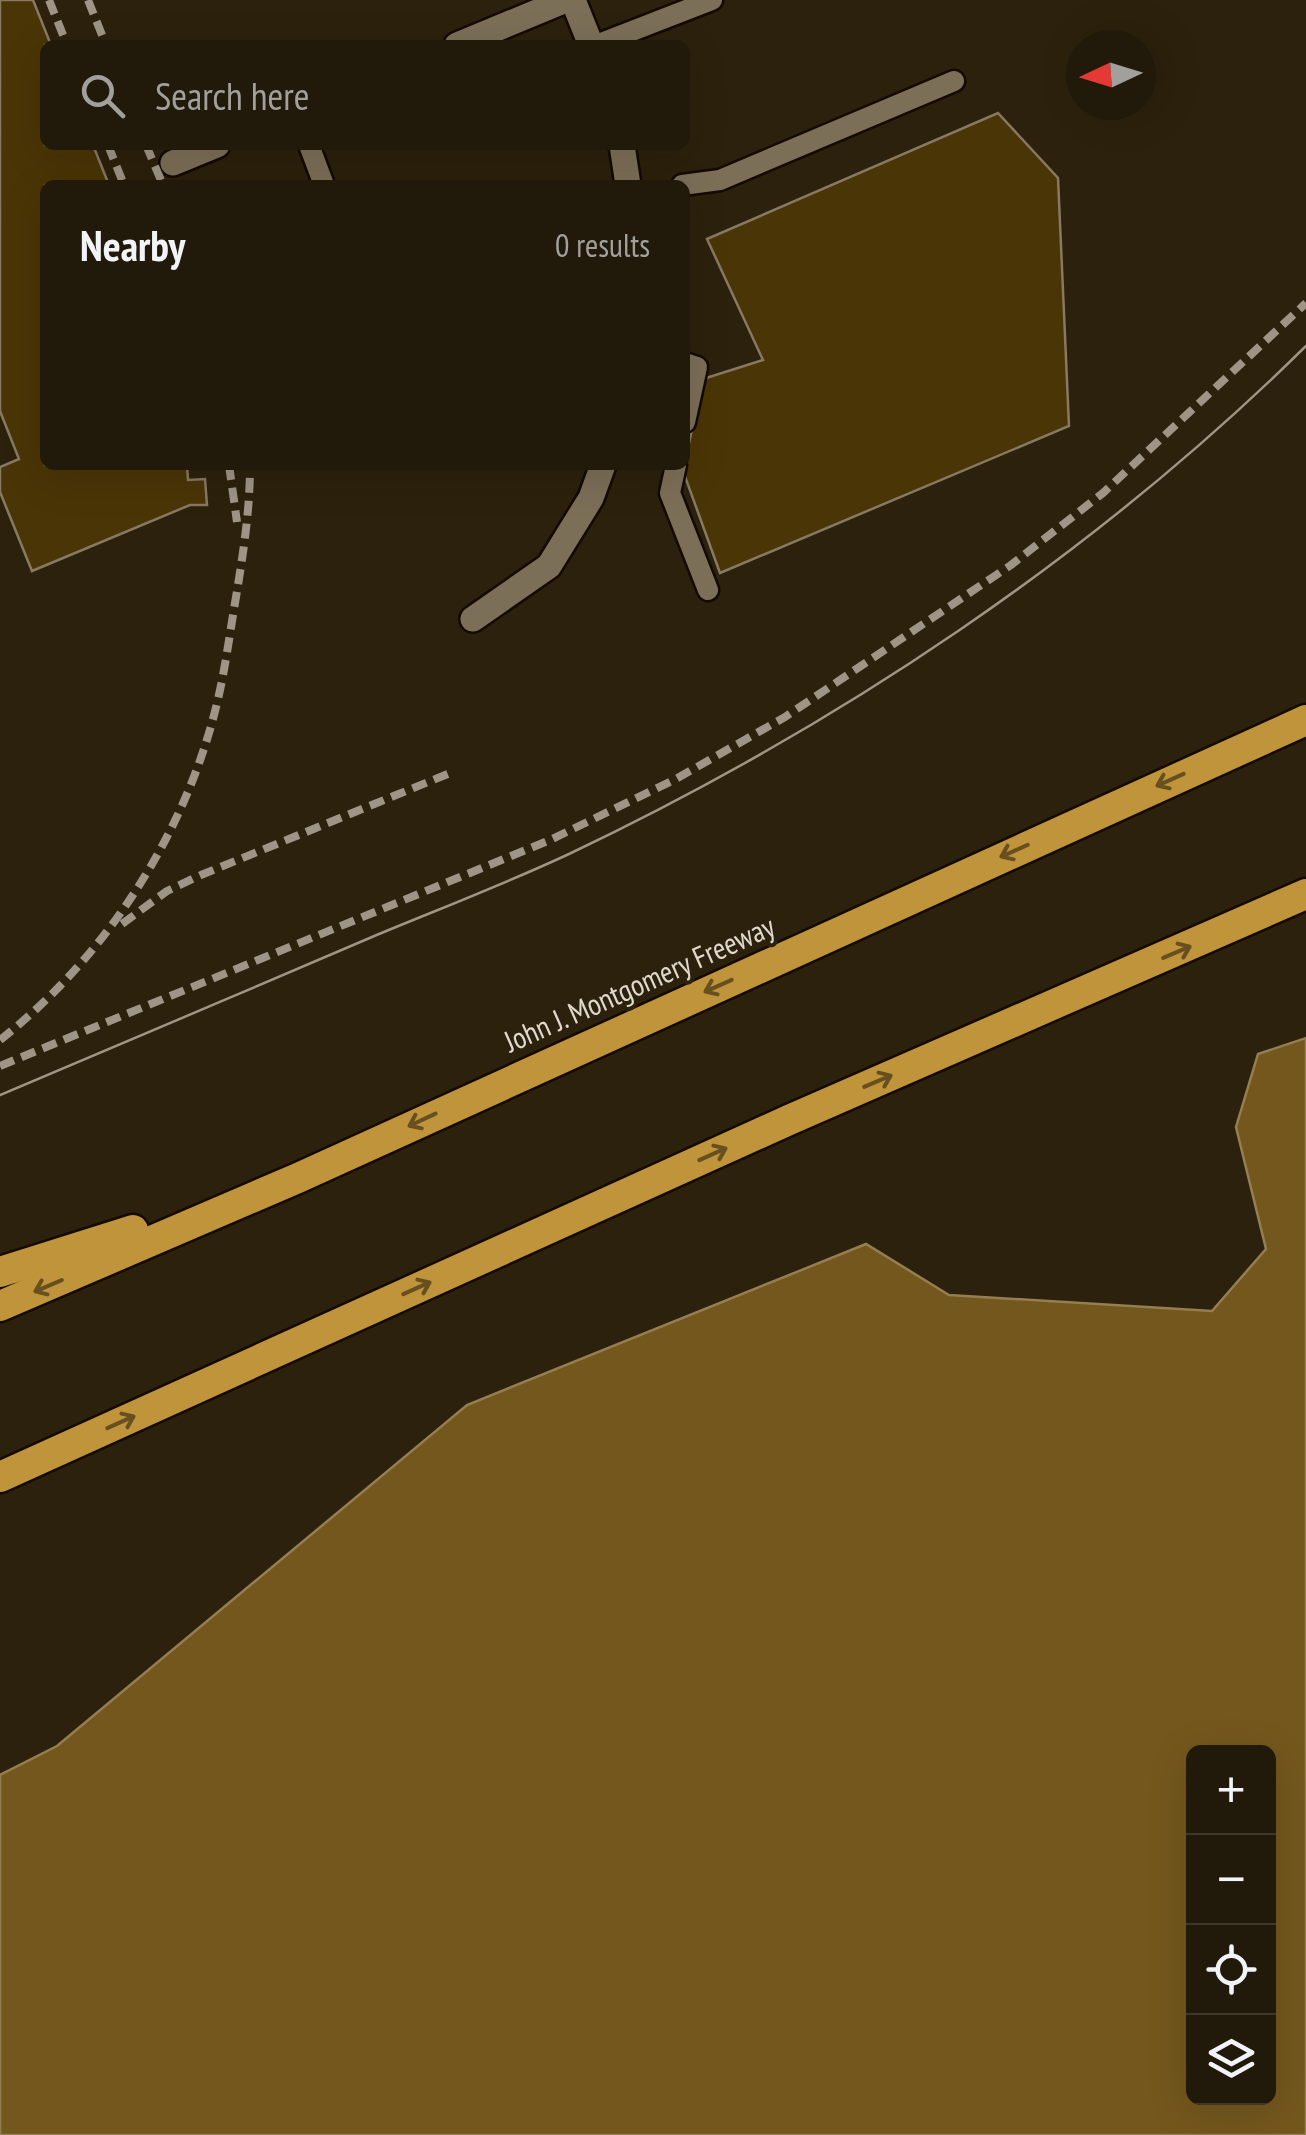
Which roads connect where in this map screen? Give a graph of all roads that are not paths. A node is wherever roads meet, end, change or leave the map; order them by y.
1 (569, 0) edge
2 (712, 0) edge
3 (469, 40) edge
4 (590, 40) edge
5 (606, 40) edge
6 (954, 81) dead end
7 (205, 150) edge
8 (311, 150) edge
9 (623, 150) edge
10 (173, 163) dead end
11 (322, 180) edge
12 (627, 180) edge
13 (690, 184) edge
14 (690, 365) edge
15 (690, 397) edge
16 (601, 470) edge
17 (675, 470) edge
18 (708, 590) dead end
19 (473, 619) dead end
20 (1306, 703) edge
21 (1306, 720) edge
22 (1238, 750) junction
23 (1306, 894) edge
24 (1292, 907) edge
25 (298, 1178) junction
26 (0, 1272) edge
27 (0, 1306) edge
28 (0, 1479) edge

1 - 3 street
1 - 4 street
2 - 5 lane
6 - 13 lane
7 - 10 street
8 - 11 lane
9 - 12 street
14 - 15 lane
16 - 19 street
17 - 18 lane
20 - 22 highway
21 - 22 highway, John J. Montgomery Freeway
22 -> 25 highway, John J. Montgomery Freeway
23 - 24 highway
28 -> 24 highway
25 - 26 highway
25 -> 27 highway, John J. Montgomery Freeway

